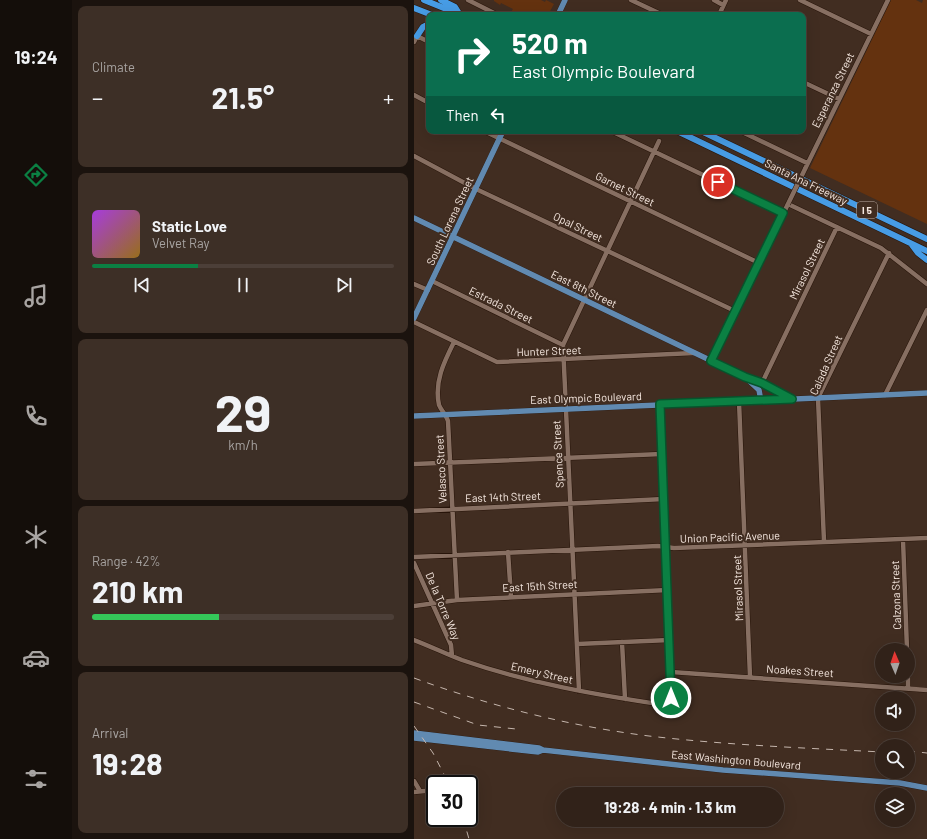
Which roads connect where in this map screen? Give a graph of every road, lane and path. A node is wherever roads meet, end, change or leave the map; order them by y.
1 (424, 0) edge
2 (441, 0) edge
3 (468, 0) edge
4 (565, 0) edge
5 (631, 0) edge
6 (714, 0) edge
7 (800, 0) edge
8 (888, 0) edge
9 (724, 2) edge
10 (414, 8) edge
11 (453, 12) edge
12 (458, 12) edge
13 (492, 12) edge
14 (559, 12) edge
15 (657, 12) edge
16 (720, 12) edge
17 (426, 13) edge
18 (426, 26) edge
19 (871, 34) junction
20 (416, 39) edge
21 (426, 41) edge
22 (806, 83) edge
23 (414, 95) edge
24 (839, 99) junction
25 (426, 101) edge
26 (490, 134) edge
27 (502, 134) edge
28 (617, 134) edge
29 (683, 134) edge
30 (707, 134) edge
31 (746, 134) edge
32 (500, 139) junction
33 (659, 141) dead end
34 (655, 152) junction
35 (414, 156) edge
36 (808, 163) junction
37 (476, 189) junction
38 (631, 201) junction
39 (788, 204) junction
40 (783, 213) junction
41 (414, 218) edge
42 (838, 228) junction
43 (912, 232) junction
44 (927, 236) edge
45 (453, 238) junction
46 (927, 239) edge
47 (911, 243) junction
48 (607, 251) junction
49 (927, 251) edge
50 (889, 253) junction
51 (927, 260) edge
52 (758, 263) junction
53 (432, 281) junction
54 (414, 284) edge
55 (927, 284) edge
56 (428, 290) junction
57 (584, 300) junction
58 (927, 310) edge
59 (735, 311) junction
60 (414, 318) edge
61 (414, 322) edge
62 (454, 342) junction
63 (563, 344) junction
64 (694, 354) junction
65 (562, 360) junction
66 (711, 361) junction
67 (745, 377) junction
68 (762, 383) junction
69 (927, 393) edge
70 (885, 395) junction
71 (818, 398) junction
72 (792, 399) junction
73 (739, 401) junction
74 (761, 401) junction
75 (660, 404) junction
76 (565, 409) junction
77 (445, 414) junction
78 (414, 416) edge
79 (662, 454) junction
80 (567, 458) junction
81 (450, 463) junction
82 (414, 464) edge
83 (664, 499) junction
84 (569, 503) junction
85 (453, 508) junction
86 (414, 511) edge
87 (927, 538) edge
88 (903, 539) junction
89 (824, 542) junction
90 (745, 545) junction
91 (666, 547) junction
92 (572, 549) junction
93 (508, 552) junction
94 (455, 554) junction
95 (414, 557) edge
96 (414, 563) edge
97 (668, 590) junction
98 (574, 594) junction
99 (511, 597) junction
100 (457, 600) junction
101 (433, 604) junction
102 (414, 606) edge
103 (414, 640) edge
104 (670, 640) junction
105 (622, 642) junction
106 (907, 643) edge
107 (577, 644) junction
108 (452, 656) junction
109 (671, 672) junction
110 (750, 677) junction
111 (908, 683) edge
112 (908, 688) junction
113 (927, 690) edge
114 (579, 691) junction
115 (625, 699) junction
116 (414, 734) edge
117 (414, 738) edge
118 (544, 750) junction
119 (414, 780) edge
120 (927, 788) edge
121 (420, 791) junction
122 (426, 791) edge
123 (414, 792) edge

1 - 11 highway
2 - 12 highway
3 - 13 street
4 - 14 main road
5 - 15 street
6 - 9 street
7 - 19 street
8 - 19 street, Esperanza Street
9 - 16 street
10 - 17 highway
18 - 20 highway
19 - 24 street, Esperanza Street
20 - 21 street
22 - 24 street
23 - 25 street
24 - 36 street, Esperanza Street
26 - 32 street, Garnet Street
27 - 32 main road, South Lorena Street
28 - 34 street
29 - 47 highway, Santa Ana Freeway / I 5
30 - 43 highway, Santa Ana Freeway / I 5
31 - 36 street
32 - 37 main road, South Lorena Street
32 - 38 street, Garnet Street
33 - 34 street, Spence Street
34 - 38 street, Spence Street
34 - 40 street
35 - 37 street, Opal Street
36 - 39 street, Esperanza Street, bridge
37 - 45 main road, South Lorena Street
37 - 48 street, Opal Street
38 - 48 street, Spence Street
38 - 52 street, Garnet Street
39 - 40 street, Esperanza Street
39 - 42 street
40 - 52 street, Esperanza Street
41 - 45 main road, East 8th Street
42 - 50 street
42 - 68 street, Mirasol Street
43 - 44 highway
43 - 46 highway, Santa Ana Freeway / I 5
45 - 53 main road, South Lorena Street
45 - 57 main road, East 8th Street
47 - 49 highway, Santa Ana Freeway / I 5
47 - 51 highway
48 - 57 street, Spence Street
48 - 59 street, Opal Street
50 - 55 street
50 - 71 street, Calada Street
52 - 59 street, Esperanza Street
53 - 56 main road, South Lorena Street
53 - 63 street, Estrada Street
54 - 56 street
56 - 60 main road, South Lorena Street
57 - 63 street, Spence Street
57 - 64 main road, East 8th Street
58 - 70 street
59 - 66 street, Esperanza Street
61 - 62 street, Hunter Street
62 - 65 street, Hunter Street
62 - 77 street, Velasco Street
63 - 65 street, Spence Street
64 - 65 street, Hunter Street
64 - 66 main road, East 8th Street
65 - 76 street, Spence Street
66 - 67 main road, East 8th Street
67 - 68 main road, East 8th Street
67 - 74 main road, East 8th Street
68 - 72 main road, East 8th Street
69 - 70 main road, East Olympic Boulevard
70 - 71 main road, East Olympic Boulevard
71 - 72 main road, East Olympic Boulevard
71 - 89 street, Calada Street
72 - 74 main road, East Olympic Boulevard
73 - 74 main road, East Olympic Boulevard
73 - 75 main road, East Olympic Boulevard
73 - 90 street, Mirasol Street
75 - 76 main road, East Olympic Boulevard
75 - 79 street
76 - 77 main road, East Olympic Boulevard
76 - 80 street, Spence Street
77 - 78 main road, East Olympic Boulevard
77 - 81 street, Velasco Street
79 - 80 street
79 - 83 street
80 - 81 street
80 - 84 street, Spence Street
81 - 82 street
81 - 85 street, Velasco Street
83 - 84 street, East 14th Street
83 - 91 street
84 - 85 street, East 14th Street
84 - 92 street, Spence Street
85 - 86 street, East 14th Street
85 - 94 street, Velasco Street
87 - 88 street, Union Pacific Avenue
88 - 89 street, Union Pacific Avenue
88 - 106 street, Calzona Street
89 - 90 street, Union Pacific Avenue
90 - 91 street, Union Pacific Avenue
90 - 110 street, Mirasol Street
91 - 92 street, Union Pacific Avenue
91 - 97 street
92 - 93 street, Union Pacific Avenue
92 - 98 street, Spence Street
93 - 94 street, Union Pacific Avenue
93 - 99 street
94 - 95 street, Union Pacific Avenue
94 - 100 street, Velasco Street
96 - 101 street, De la Torre Way
97 - 98 street, East 15th Street
97 - 104 street
98 - 99 street, East 15th Street
98 - 107 street, Spence Street
99 - 100 street, East 15th Street
100 - 101 street, East 15th Street
101 - 102 street, East 15th Street
101 - 108 street, De la Torre Way
103 - 108 street, Emery Street
104 - 105 street
104 - 109 street
105 - 107 street
105 - 115 street
107 - 114 street, Spence Street
108 - 114 street, Emery Street
109 - 110 street, Noakes Street
109 - 115 street, Emery Street
110 - 112 street, Noakes Street
111 - 112 street
112 - 113 street, Noakes Street
114 - 115 street, Emery Street
116 - 118 main road, East Washington Boulevard
117 - 118 main road, East Washington Boulevard
118 - 120 main road, East Washington Boulevard
119 - 121 street
121 - 122 street
121 - 123 street

